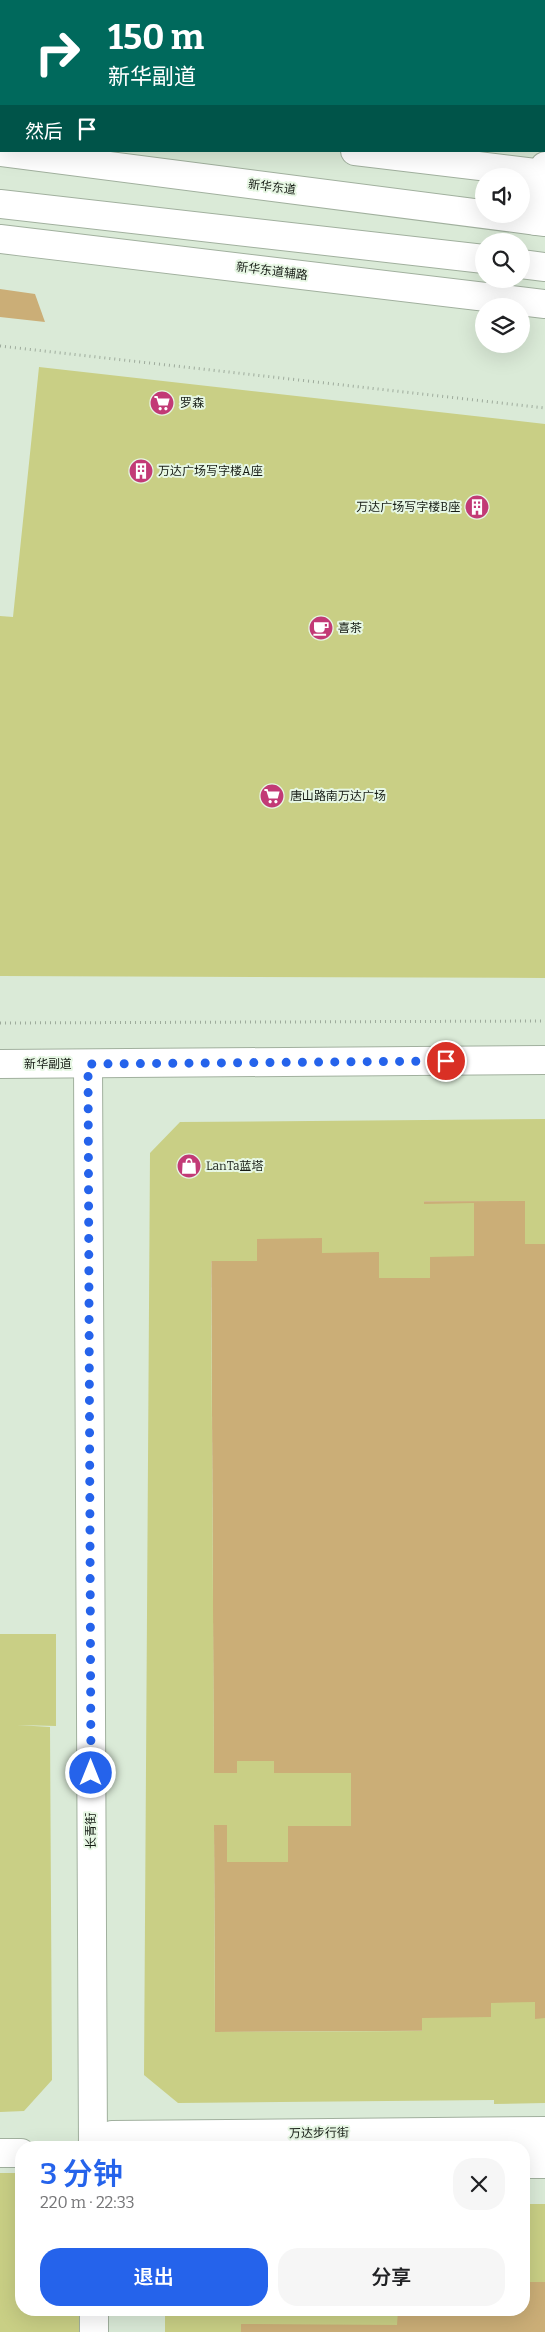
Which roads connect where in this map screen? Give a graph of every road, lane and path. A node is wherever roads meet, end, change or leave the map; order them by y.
1 (0, 152) edge
2 (365, 152) edge
3 (545, 172) edge
4 (0, 204) edge
5 (540, 222) edge
6 (0, 239) edge
7 (475, 259) edge
8 (530, 265) edge
9 (545, 266) edge
10 (545, 304) edge
11 (0, 346) edge
12 (545, 408) edge
13 (545, 1020) edge
14 (0, 1023) edge
15 (545, 1060) edge
16 (0, 1064) edge
17 (88, 1064) junction
18 (545, 2131) edge
19 (93, 2141) edge
20 (106, 2141) edge
21 (530, 2148) edge
22 (545, 2148) edge
23 (0, 2153) edge
24 (15, 2153) edge
25 (530, 2164) edge
26 (545, 2164) edge
27 (94, 2316) edge
28 (94, 2332) edge

1 - 5 street, 新华东道
2 - 3 street
3 - 5 street
4 - 7 street
6 - 10 street, 新华东道辅路
8 - 9 street
11 - 12 path
13 - 14 path
15 - 17 street, 新华副道
16 - 17 street, 新华副道
17 - 19 street, 长青街
18 - 20 street, 万达步行街
21 - 22 street
23 - 24 street
25 - 26 street
27 - 28 street

